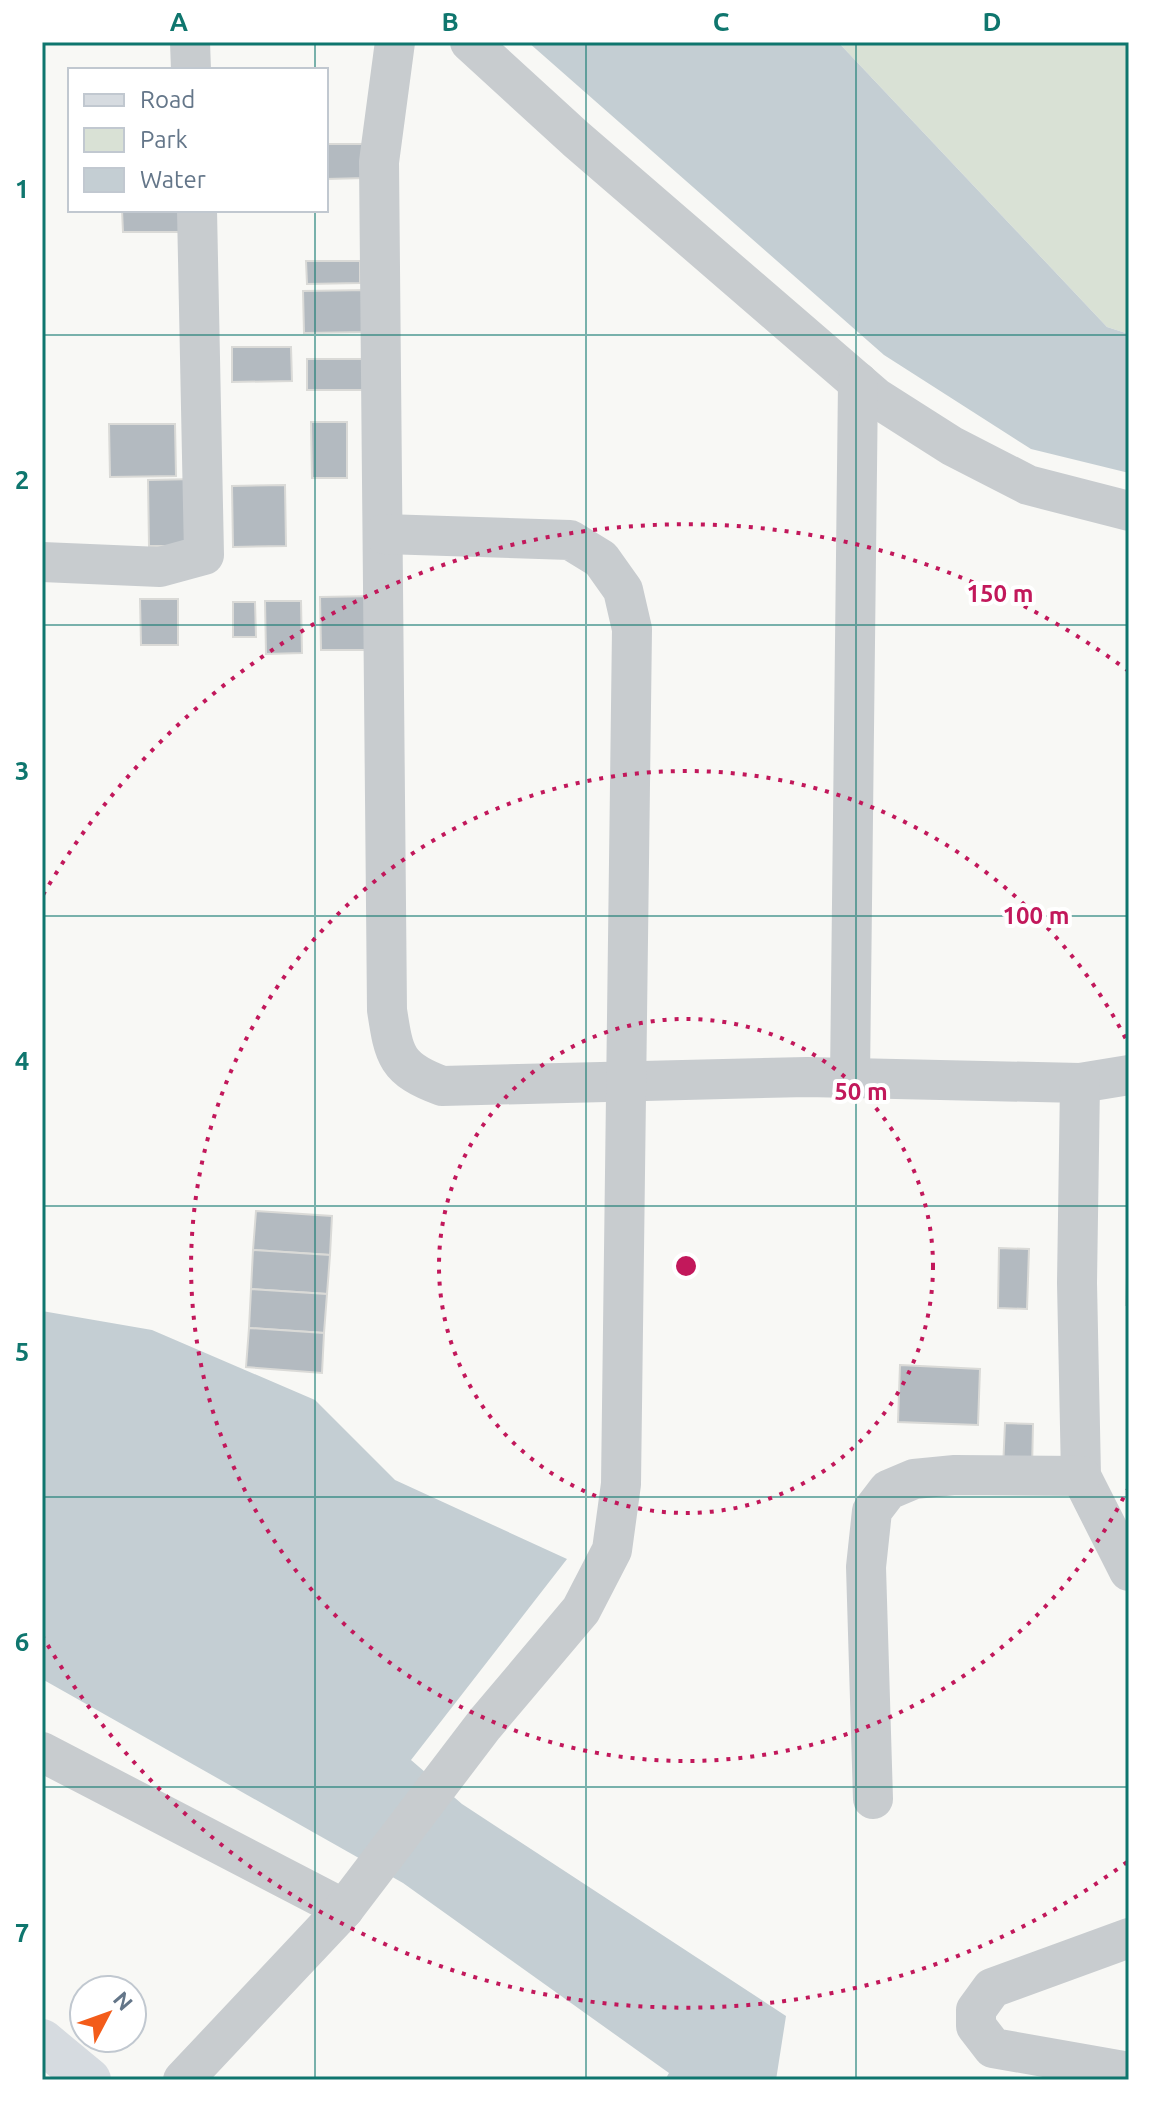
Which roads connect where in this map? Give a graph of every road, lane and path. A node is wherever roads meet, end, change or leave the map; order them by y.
1 (190, 42) edge
2 (395, 42) edge
3 (470, 42) edge
4 (191, 68) edge
5 (197, 212) edge
6 (858, 382) junction
7 (1129, 511) edge
8 (384, 534) junction
9 (42, 562) edge
10 (1129, 1075) edge
11 (850, 1078) junction
12 (624, 1083) junction
13 (1080, 1083) junction
14 (1081, 1476) junction
15 (1129, 1571) edge
16 (42, 1752) edge
17 (873, 1799) dead end
18 (344, 1909) junction
19 (1129, 1938) edge
20 (42, 2041) edge
21 (1129, 2072) edge
22 (89, 2080) edge
23 (183, 2080) edge

1 - 4 street
2 - 8 street
3 - 6 street
5 - 9 street
6 - 7 street
6 - 11 street
8 - 12 street
8 - 12 street
10 - 13 street
11 - 12 street
11 - 13 street
12 - 18 street
13 - 14 street
14 - 15 street
14 - 17 street
16 - 18 street
18 - 23 street
19 - 21 street
20 - 22 main road

